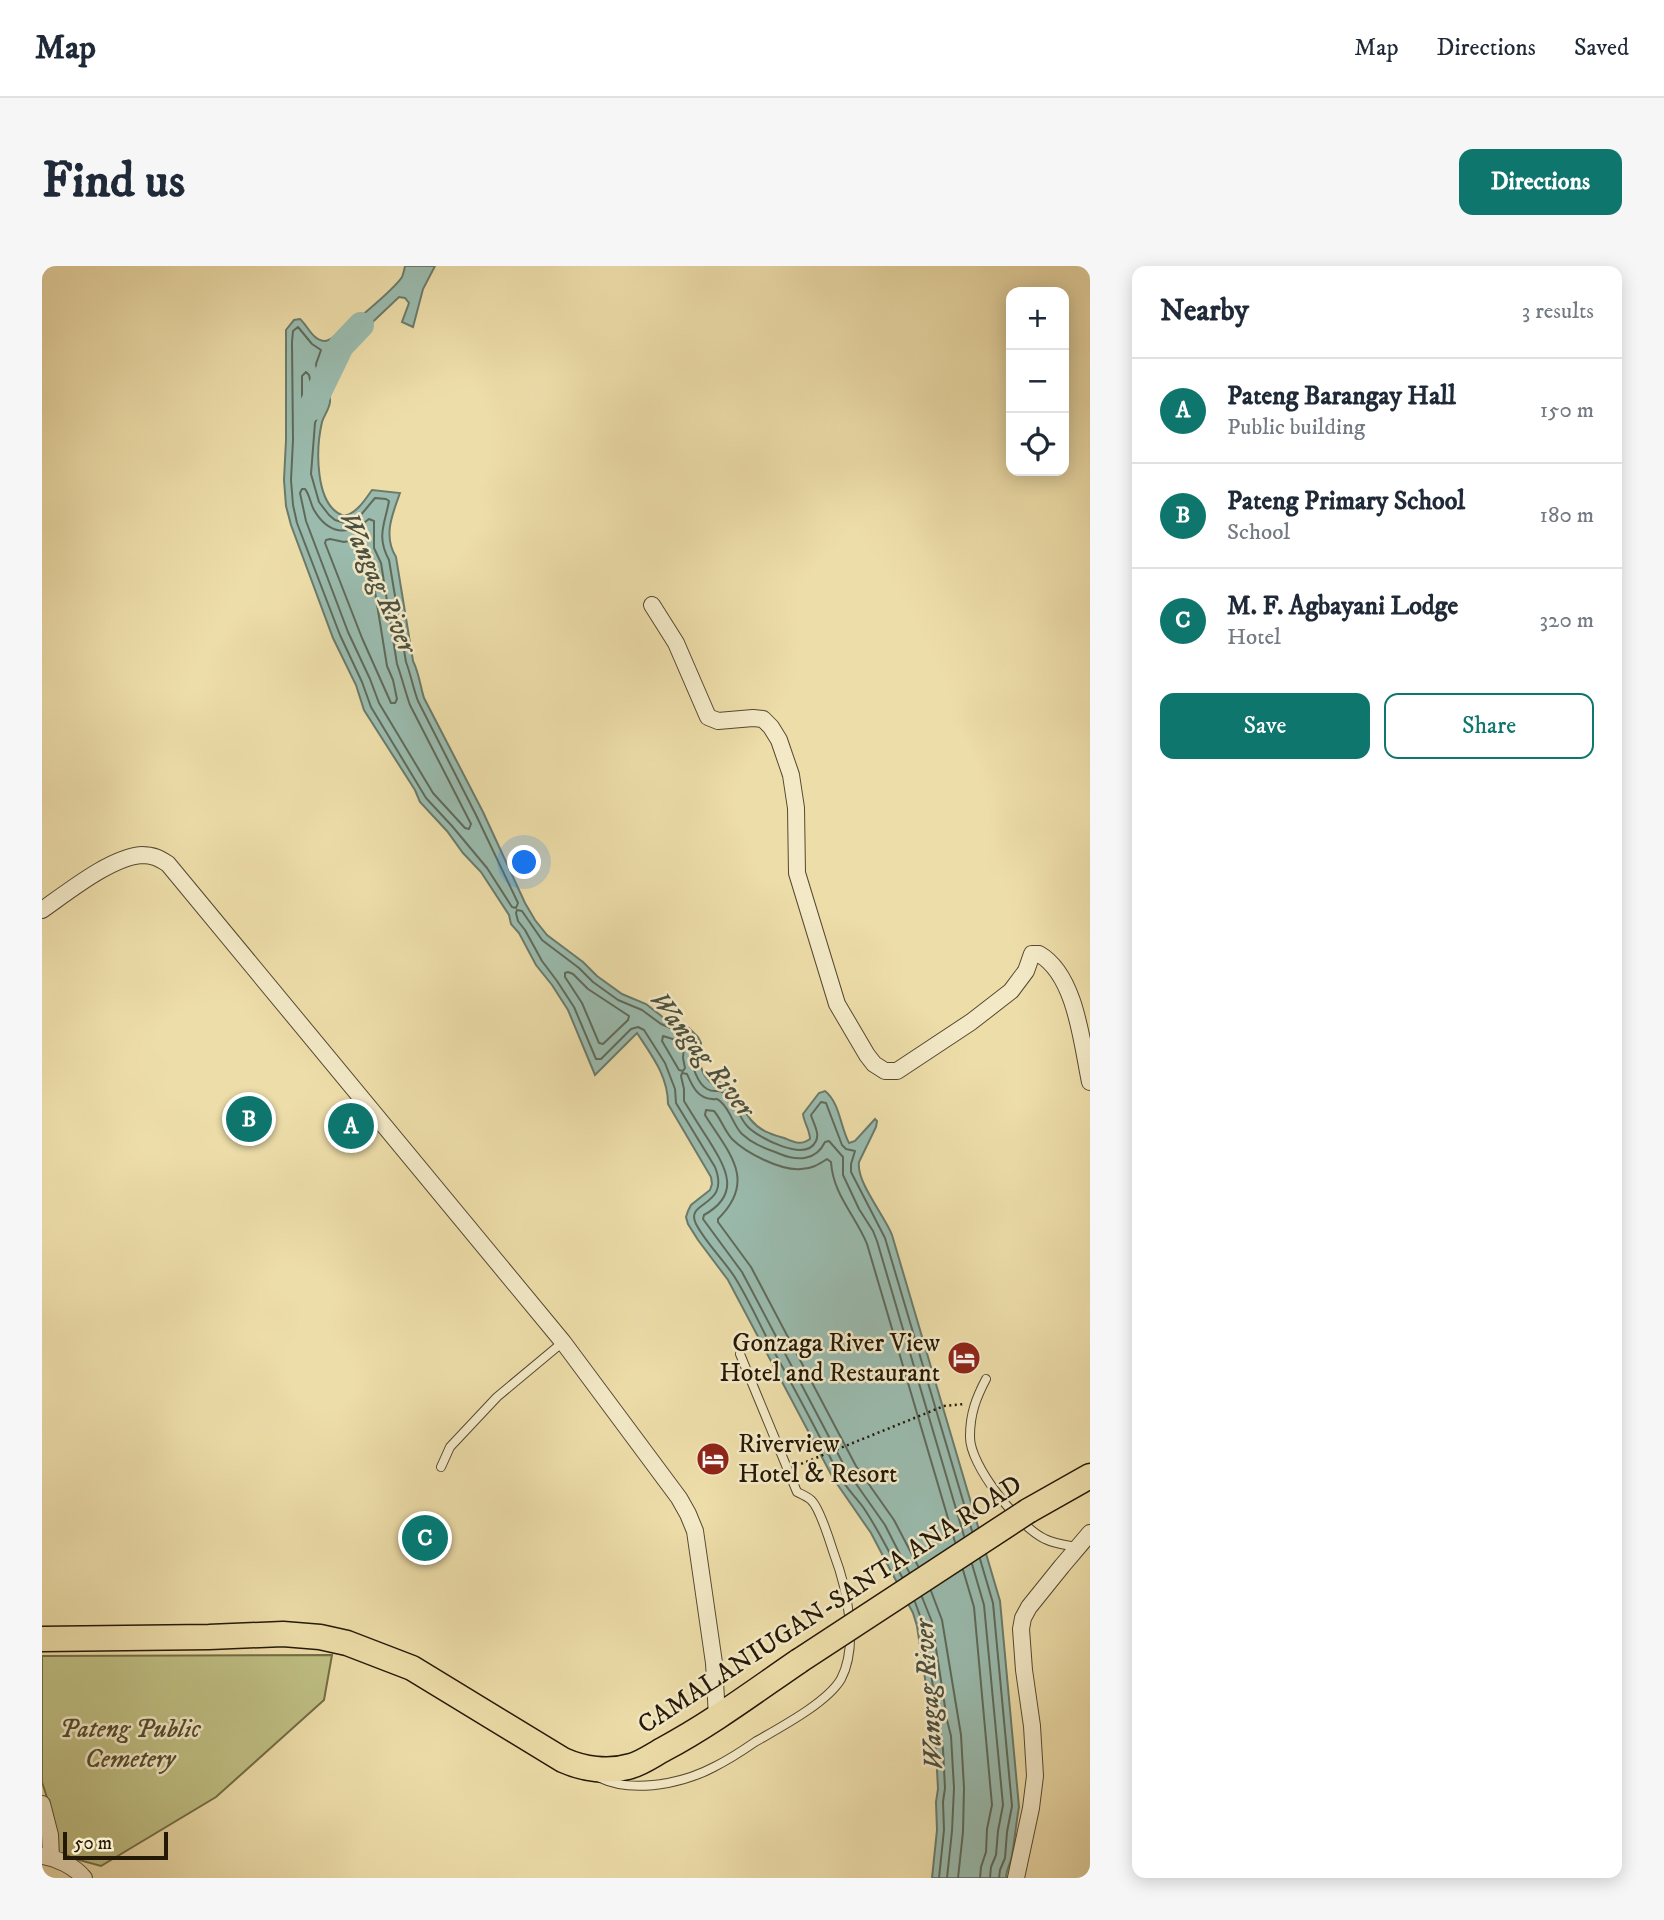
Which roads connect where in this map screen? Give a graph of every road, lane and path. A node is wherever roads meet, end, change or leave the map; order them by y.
1 (652, 605) dead end
2 (42, 911) edge
3 (1090, 1082) edge
4 (563, 1342) junction
5 (740, 1354) dead end
6 (986, 1379) dead end
7 (974, 1402) junction
8 (804, 1463) dead end
9 (441, 1467) dead end
10 (1090, 1476) edge
11 (1090, 1533) edge
12 (1077, 1547) junction
13 (42, 1639) edge
14 (717, 1717) junction
15 (583, 1767) junction
16 (42, 1804) edge
17 (47, 1856) edge
18 (84, 1878) edge
19 (1016, 1878) edge

1 - 3 street
2 - 4 street
4 - 9 lane
4 - 14 street
5 - 15 lane
6 - 7 lane
7 - 8 path
7 - 12 lane
10 - 14 main road, CAMALANIUGAN-SANTA ANA ROAD, bridge
11 - 12 street
12 - 19 street
13 - 15 main road, CAMALANIUGAN-SANTA ANA ROAD
14 - 15 main road, CAMALANIUGAN-SANTA ANA ROAD
16 - 17 street
17 - 18 street

